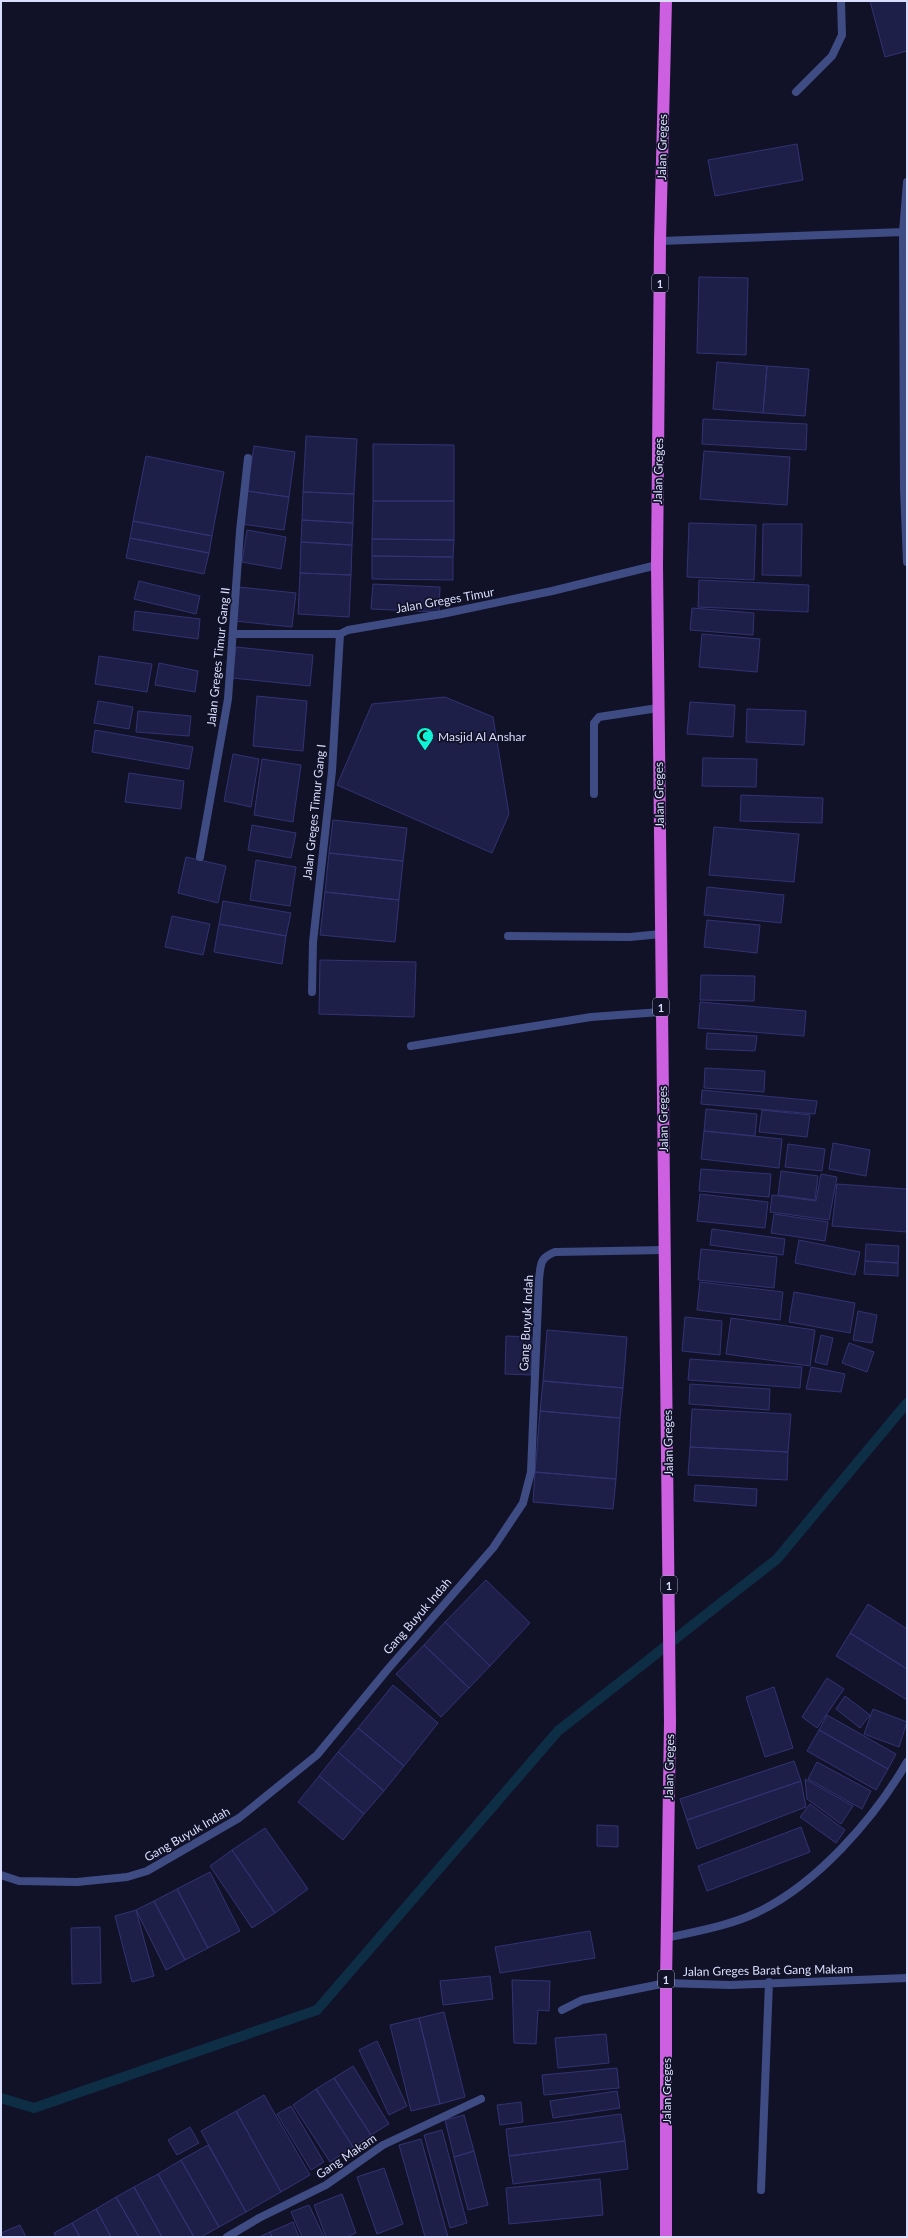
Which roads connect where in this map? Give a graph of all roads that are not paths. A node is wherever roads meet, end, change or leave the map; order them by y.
1 (666, 1) edge
2 (841, 1) edge
3 (796, 92) dead end
4 (907, 182) edge
5 (903, 232) junction
6 (660, 241) junction
7 (248, 458) dead end
8 (905, 488) edge
9 (907, 562) edge
10 (657, 565) junction
11 (234, 634) junction
12 (340, 634) junction
13 (658, 708) junction
14 (594, 794) dead end
15 (200, 857) dead end
16 (661, 934) junction
17 (508, 936) dead end
18 (312, 992) dead end
19 (661, 1012) junction
20 (411, 1046) dead end
21 (665, 1250) junction
22 (907, 1762) edge
23 (1, 1875) edge
24 (668, 1938) junction
25 (907, 1978) edge
26 (769, 1982) junction
27 (666, 1983) junction
28 (562, 2010) dead end
29 (481, 2099) dead end
30 (761, 2190) dead end
31 (227, 2237) edge
32 (666, 2237) edge

1 - 6 highway, Jalan Greges / 1
2 - 3 street
4 - 5 street
5 - 6 street
5 - 8 street
6 - 10 highway, Jalan Greges / 1
7 - 11 street, Jalan Greges Timur Gang II
8 - 9 street
10 - 12 street, Jalan Greges Timur
10 - 13 highway, Jalan Greges / 1
11 - 12 street, Jalan Greges Timur
11 - 15 street, Jalan Greges Timur Gang II
12 - 18 street, Jalan Greges Timur Gang I
13 - 14 street
13 - 16 highway, Jalan Greges / 1
16 - 17 street
16 - 19 highway, Jalan Greges / 1
19 - 20 street
19 - 21 highway, Jalan Greges / 1
21 - 23 street, Gang Buyuk Indah
21 - 24 highway, Jalan Greges / 1
22 - 24 street
24 - 27 highway, Jalan Greges / 1
25 - 26 street, Jalan Greges Barat Gang Makam
26 - 27 street, Jalan Greges Barat Gang Makam
26 - 30 street
27 - 28 street, Jalan Greges Barat Gang Makam
27 - 32 highway, Jalan Greges / 1
29 - 31 street, Gang Makam

